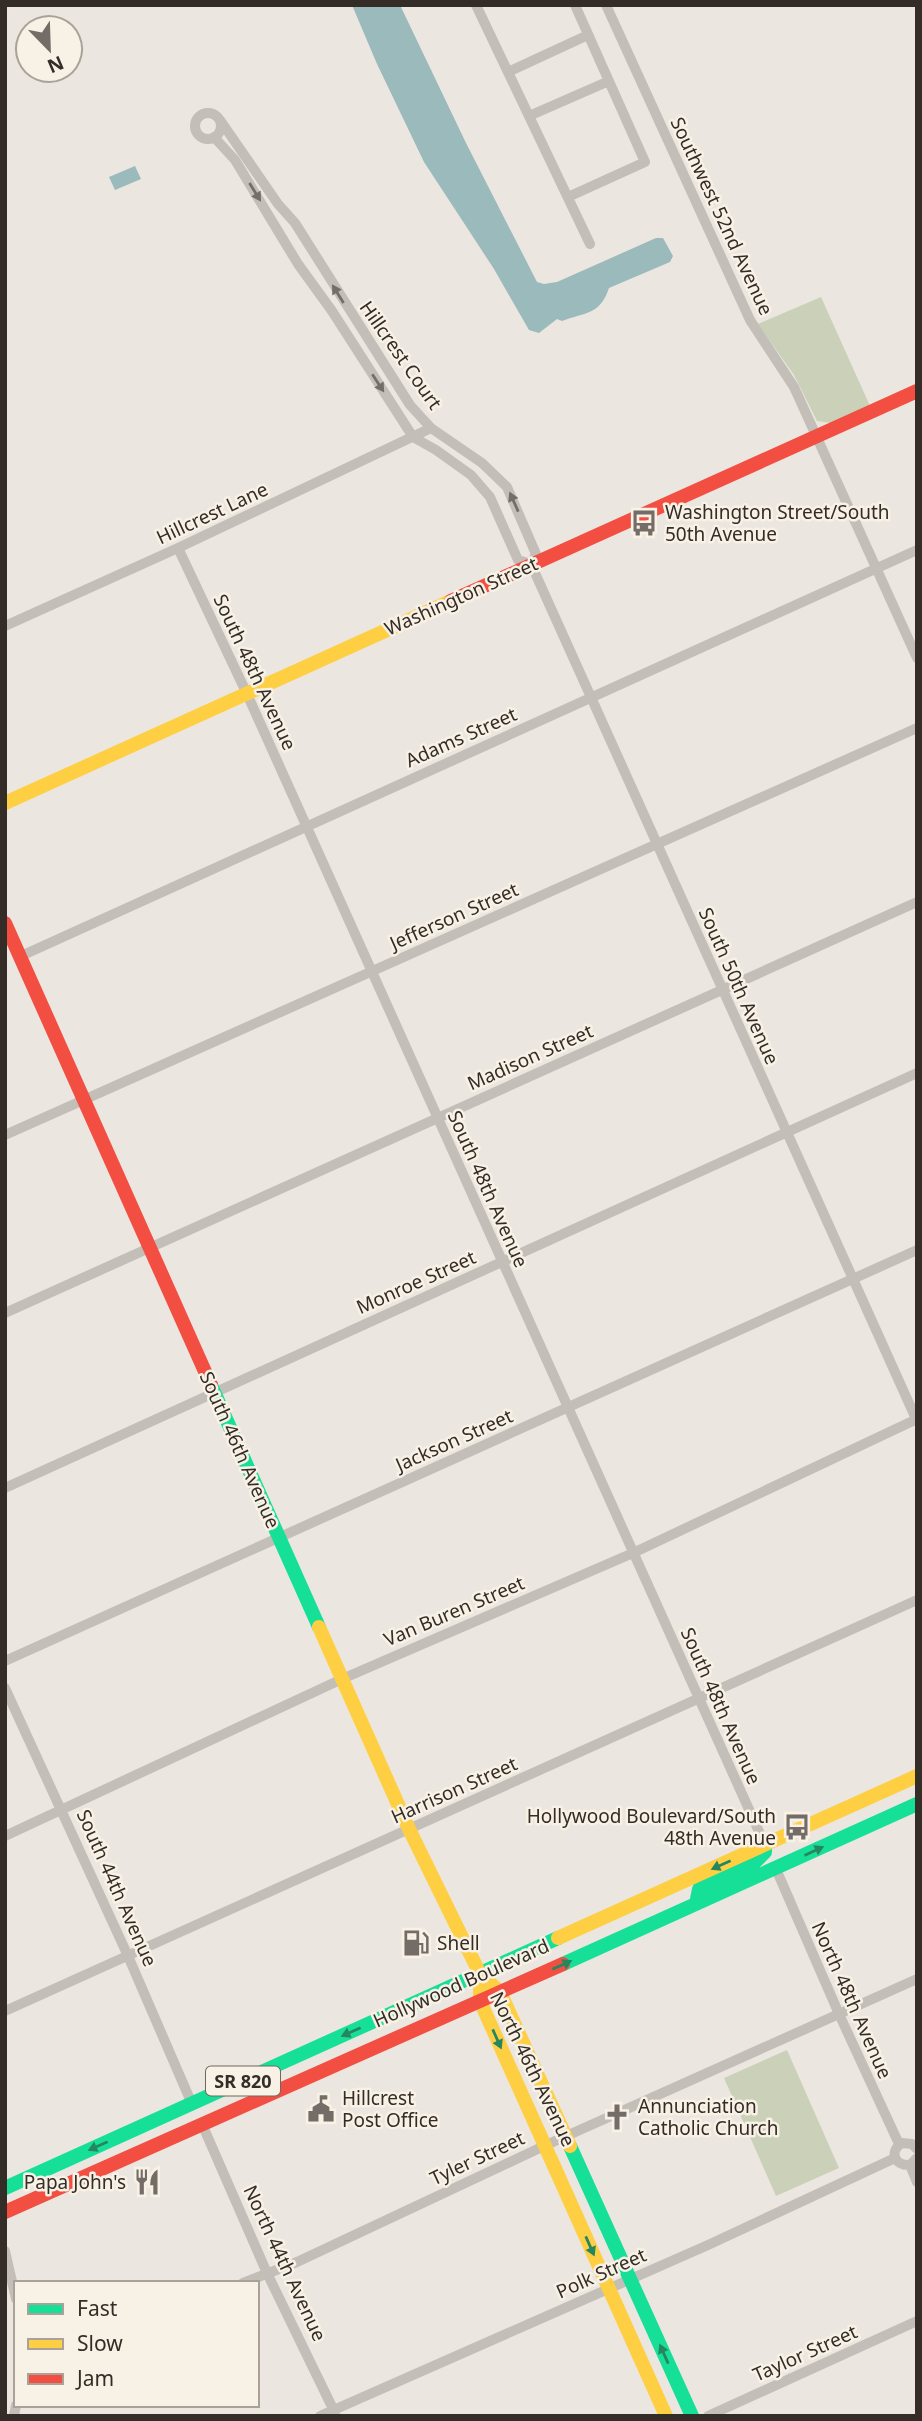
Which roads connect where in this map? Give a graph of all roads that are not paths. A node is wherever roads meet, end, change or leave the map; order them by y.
1 (575, 5) edge
2 (606, 5) edge
3 (479, 6) edge
4 (588, 34) junction
5 (508, 72) junction
6 (609, 81) junction
7 (528, 116) junction
8 (220, 120) junction
9 (214, 137) junction
10 (568, 197) junction
11 (590, 244) dead end
12 (917, 391) edge
13 (431, 428) junction
14 (817, 436) junction
15 (413, 437) junction
16 (178, 548) junction
17 (917, 550) edge
18 (531, 564) junction
19 (876, 569) junction
20 (5, 626) edge
21 (917, 658) edge
22 (247, 694) junction
23 (591, 698) junction
24 (917, 728) edge
25 (5, 803) edge
26 (307, 827) junction
27 (656, 844) junction
28 (917, 902) edge
29 (5, 923) edge
30 (21, 956) junction
31 (372, 971) junction
32 (722, 990) junction
33 (917, 1073) edge
34 (84, 1100) junction
35 (438, 1118) junction
36 (786, 1133) junction
37 (5, 1135) edge
38 (150, 1248) junction
39 (917, 1250) edge
40 (502, 1262) junction
41 (853, 1279) junction
42 (5, 1313) edge
43 (215, 1393) junction
44 (567, 1408) junction
45 (917, 1420) edge
46 (5, 1488) edge
47 (279, 1537) junction
48 (633, 1553) junction
49 (917, 1600) edge
50 (5, 1661) edge
51 (342, 1679) junction
52 (5, 1688) edge
53 (697, 1699) junction
54 (917, 1776) edge
55 (917, 1804) edge
56 (854, 1805) junction
57 (62, 1810) junction
58 (409, 1829) junction
59 (5, 1836) edge
60 (765, 1845) junction
61 (776, 1869) junction
62 (696, 1904) junction
63 (128, 1956) junction
64 (480, 1974) junction
65 (917, 1979) edge
66 (500, 1993) junction
67 (480, 2001) junction
68 (5, 2011) edge
69 (839, 2014) junction
70 (296, 2057) junction
71 (192, 2104) junction
72 (202, 2124) junction
73 (566, 2136) junction
74 (899, 2144) junction
75 (544, 2146) junction
76 (917, 2149) edge
77 (895, 2158) junction
78 (913, 2161) edge
79 (117, 2162) junction
80 (52, 2166) junction
81 (917, 2182) edge
82 (5, 2188) edge
83 (5, 2200) edge
84 (5, 2212) edge
85 (5, 2251) edge
86 (267, 2273) junction
87 (630, 2279) junction
88 (248, 2281) edge
89 (609, 2288) junction
90 (14, 2290) edge
91 (917, 2321) edge
92 (335, 2413) edge
93 (320, 2416) edge
94 (666, 2416) edge
95 (692, 2416) edge
96 (708, 2416) edge

1 - 4 street
2 - 14 street, Southwest 52nd Avenue
3 - 5 street
4 - 5 street
4 - 6 street
5 - 7 street
6 - 7 street
6 - 10 street
7 - 10 street
8 - 9 street
8 - 9 street
13 -> 8 street, Hillcrest Court
9 -> 15 street, Hillcrest Court
10 - 11 street
12 - 14 main road, Washington Street
13 - 15 street, Hillcrest Lane
18 -> 13 street, Hillcrest Court
14 - 18 main road, Washington Street
14 - 19 street, Southwest 52nd Avenue
15 - 16 street, Hillcrest Lane
15 - 18 street, Hillcrest Court
16 - 20 street, Hillcrest Lane
16 - 22 street, South 48th Avenue
17 - 19 street, Adams Street
18 - 22 main road, Washington Street
18 - 23 street, South 50th Avenue
19 - 21 street, Southwest 52nd Avenue
19 - 23 street, Adams Street
22 - 25 main road, Washington Street
22 - 26 street, South 48th Avenue
23 - 26 street, Adams Street
23 - 27 street, South 50th Avenue
24 - 27 street, Jefferson Street
26 - 30 street, Adams Street
26 - 31 street, South 48th Avenue
27 - 31 street, Jefferson Street
27 - 32 street, South 50th Avenue
28 - 32 street, Madison Street
29 - 30 main road, South 46th Avenue
30 - 34 main road, South 46th Avenue
31 - 34 street, Jefferson Street
31 - 35 street, South 48th Avenue
32 - 35 street, Madison Street
32 - 36 street, South 50th Avenue
33 - 36 street, Monroe Street
34 - 37 street, Jefferson Street
34 - 38 main road, South 46th Avenue
35 - 38 street, Madison Street
35 - 40 street, South 48th Avenue
36 - 40 street, Monroe Street
36 - 41 street, South 50th Avenue
38 - 42 street, Madison Street
38 - 43 main road, South 46th Avenue
39 - 41 street, Jackson Street
40 - 43 street, Monroe Street
40 - 44 street, South 48th Avenue
41 - 44 street, Jackson Street
41 - 45 street, South 50th Avenue
43 - 46 street, Monroe Street
43 - 47 main road, South 46th Avenue
44 - 47 street, Jackson Street
44 - 48 street, South 48th Avenue
45 - 48 street, Van Buren Street
47 - 50 street, Jackson Street
47 - 51 main road, South 46th Avenue
48 - 51 street, Van Buren Street
48 - 53 street, South 48th Avenue
49 - 53 street, Harrison Street
51 - 57 street, Van Buren Street
51 - 58 main road, South 46th Avenue
52 - 57 street, South 44th Avenue
53 - 58 street, Harrison Street
53 - 60 street, South 48th Avenue
54 - 56 main road, Hollywood Boulevard / SR 820
61 -> 55 main road, Hollywood Boulevard / SR 820
56 - 60 main road, Hollywood Boulevard / SR 820
56 - 61 main road
57 - 59 street, Van Buren Street
57 - 63 street, South 44th Avenue
58 - 63 street, Harrison Street
58 - 64 main road, South 46th Avenue
60 - 62 main road
60 -> 64 main road, Hollywood Boulevard / SR 820
61 - 62 main road, Hollywood Boulevard / SR 820
61 - 69 street, North 48th Avenue
66 -> 62 main road, Hollywood Boulevard / SR 820
63 - 68 street, Harrison Street
63 - 71 street, South 44th Avenue
64 - 66 main road, North 46th Avenue
64 - 67 main road, North 46th Avenue
64 -> 70 main road, Hollywood Boulevard / SR 820
65 - 69 street, Tyler Street
66 - 67 main road, Hollywood Boulevard / SR 820
66 - 73 main road, North 46th Avenue
67 - 72 main road, Hollywood Boulevard / SR 820
67 -> 75 main road, North 46th Avenue
69 - 73 street, Tyler Street
69 - 74 street, North 48th Avenue
70 - 71 main road, Hollywood Boulevard / SR 820
70 - 72 main road
71 - 79 main road
71 -> 80 main road, Hollywood Boulevard / SR 820
72 - 79 main road, Hollywood Boulevard / SR 820
72 - 86 street, North 44th Avenue
73 - 75 street, Tyler Street
73 - 87 main road, North 46th Avenue
74 - 76 street
74 - 77 street
75 - 86 street, Tyler Street
75 -> 89 main road, North 46th Avenue
77 - 78 street
77 - 87 street, Polk Street
78 - 81 street
79 - 84 main road, Hollywood Boulevard / SR 820
80 - 82 main road, Hollywood Boulevard / SR 820
80 - 83 main road
85 - 90 street
86 - 88 street, Tyler Street
86 - 92 street, North 44th Avenue
87 - 89 street, Polk Street
95 -> 87 main road, North 46th Avenue
89 - 92 street, Polk Street
89 - 94 main road, North 46th Avenue
91 - 96 street, Taylor Street
92 - 93 street, Polk Street

